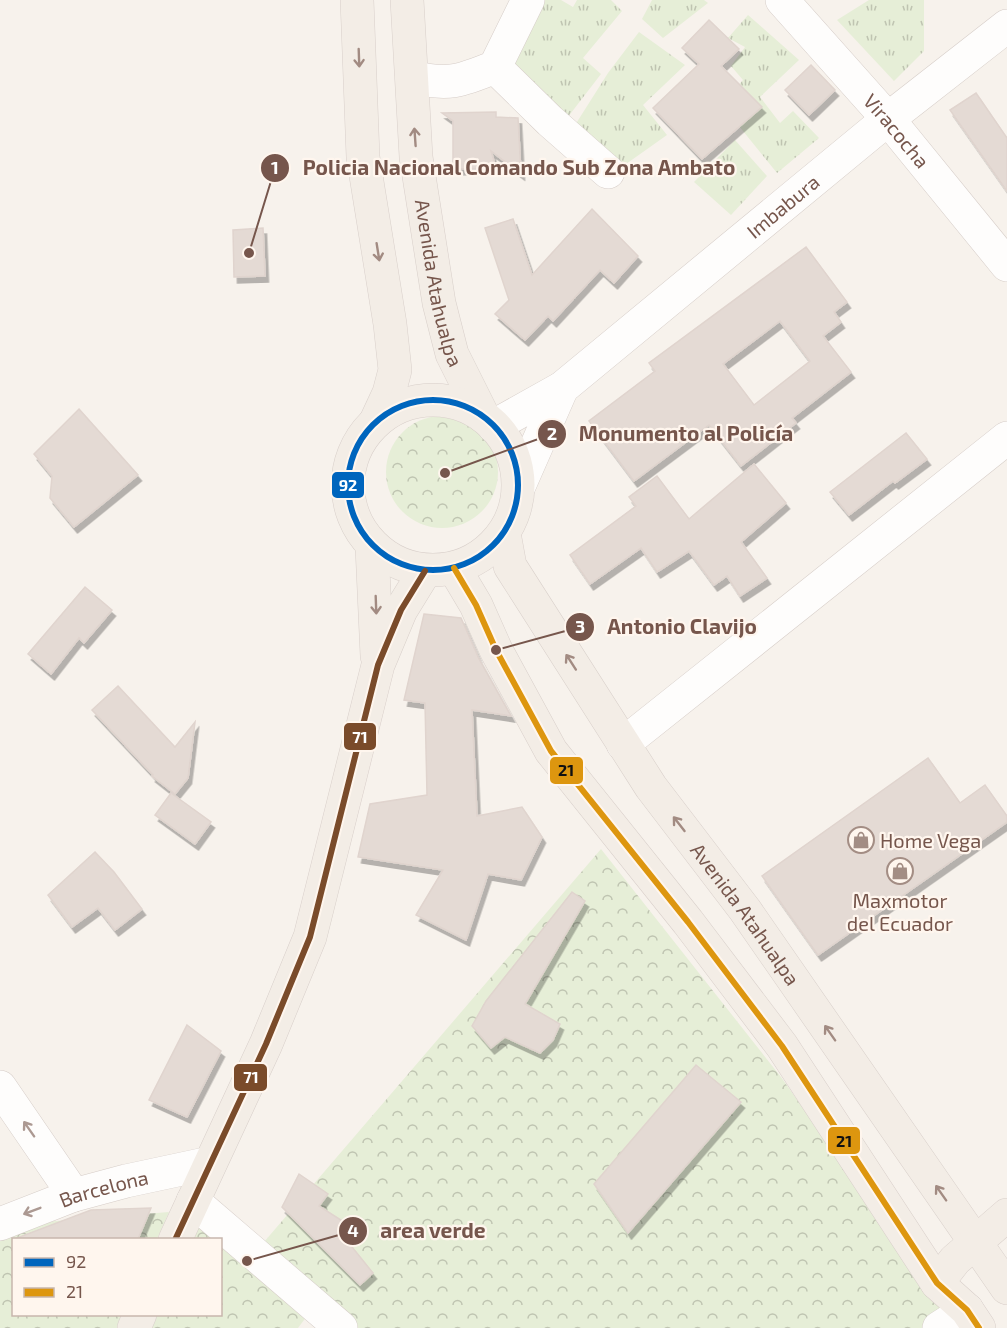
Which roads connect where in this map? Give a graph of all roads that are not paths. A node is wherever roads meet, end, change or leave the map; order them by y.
1 (357, 0) edge
2 (408, 0) edge
3 (528, 0) edge
4 (782, 0) edge
5 (1007, 26) edge
6 (495, 68) junction
7 (411, 77) junction
8 (888, 119) junction
9 (608, 172) dead end
10 (1007, 265) edge
11 (562, 388) junction
12 (376, 421) junction
13 (488, 421) junction
14 (1007, 438) edge
15 (519, 486) junction
16 (504, 533) junction
17 (372, 547) junction
18 (440, 569) junction
19 (378, 665) junction
20 (623, 744) junction
21 (0, 1088) edge
22 (210, 1163) junction
23 (74, 1195) junction
24 (193, 1201) junction
25 (1007, 1215) edge
26 (0, 1224) edge
27 (175, 1238) edge
28 (975, 1241) junction
29 (1004, 1277) edge
30 (938, 1283) junction
31 (973, 1319) edge
32 (341, 1328) edge
33 (939, 1328) edge

1 -> 12 main road
2 - 7 main road, Avenida Atahualpa
3 - 6 street
4 - 8 street, Viracocha
5 - 8 street, Imbabura
6 - 7 street
6 - 9 street
13 -> 7 main road, Avenida Atahualpa
8 - 10 street, Viracocha
8 - 11 street, Imbabura
11 - 13 street, Imbabura
11 - 15 street, Imbabura
12 - 13 main road
12 - 17 main road
13 - 15 main road
14 - 20 street
15 - 16 main road
16 - 18 main road
20 -> 16 main road, Avenida Atahualpa
17 - 18 main road
17 -> 19 main road
18 - 19 main road
18 - 30 main road
19 - 22 main road
28 -> 20 main road, Avenida Atahualpa
23 -> 21 street
22 - 23 street, Barcelona
22 - 24 main road
23 -> 26 street, Barcelona
24 - 27 main road
24 - 32 street
25 - 28 main road
28 - 29 main road, Avenida Atahualpa
28 - 30 main road
29 - 31 main road
30 - 31 main road
31 - 33 street

